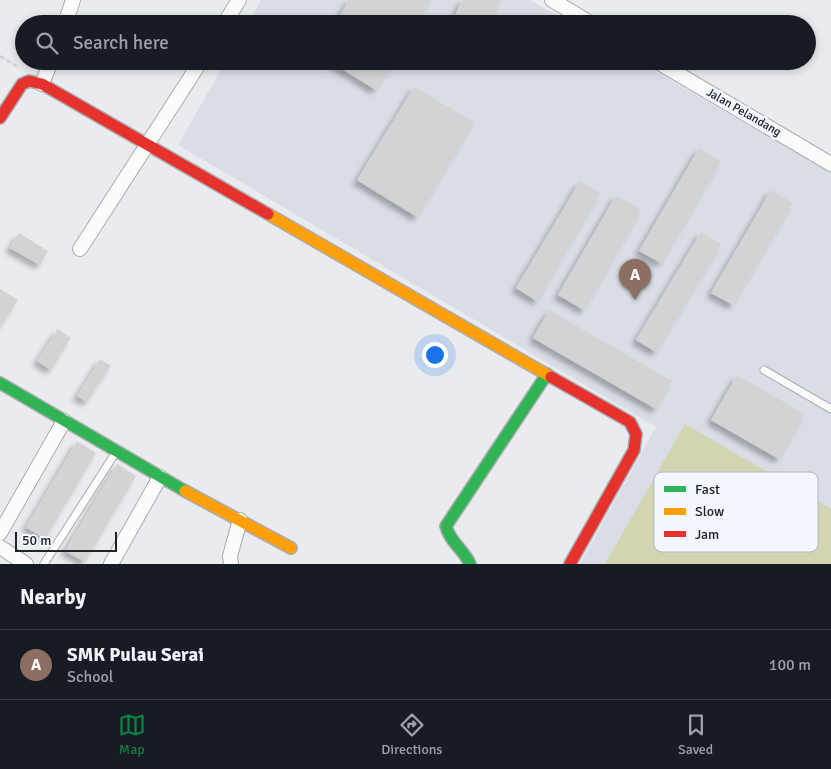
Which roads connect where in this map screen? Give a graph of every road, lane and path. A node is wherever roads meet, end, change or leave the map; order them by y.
1 (73, 0) edge
2 (239, 0) edge
3 (552, 0) edge
4 (68, 15) edge
5 (230, 15) edge
6 (577, 15) edge
7 (47, 70) edge
8 (194, 70) edge
9 (671, 70) edge
10 (42, 84) junction
11 (0, 118) edge
12 (149, 144) junction
13 (831, 164) edge
14 (80, 248) dead end
15 (764, 370) dead end
16 (547, 374) junction
17 (0, 383) edge
18 (831, 409) edge
19 (64, 421) junction
20 (117, 452) junction
21 (160, 477) junction
22 (240, 520) junction
23 (0, 533) edge
24 (0, 547) edge
25 (291, 548) dead end
26 (26, 564) edge
27 (44, 564) edge
28 (111, 564) edge
29 (231, 564) edge
30 (470, 564) edge
31 (570, 564) edge

1 - 4 street
2 - 5 street
3 - 6 street
7 - 10 street
8 - 12 street
9 - 13 street, Jalan Pelandang
10 - 11 street
10 - 12 street
12 - 14 street
12 - 16 street
15 - 18 lane
16 - 30 street
16 - 31 street
17 - 19 street
19 - 20 street
19 - 23 street
20 - 21 street
20 - 27 lane
21 - 22 street
21 - 28 street
22 - 25 street
22 - 29 street
24 - 26 street

